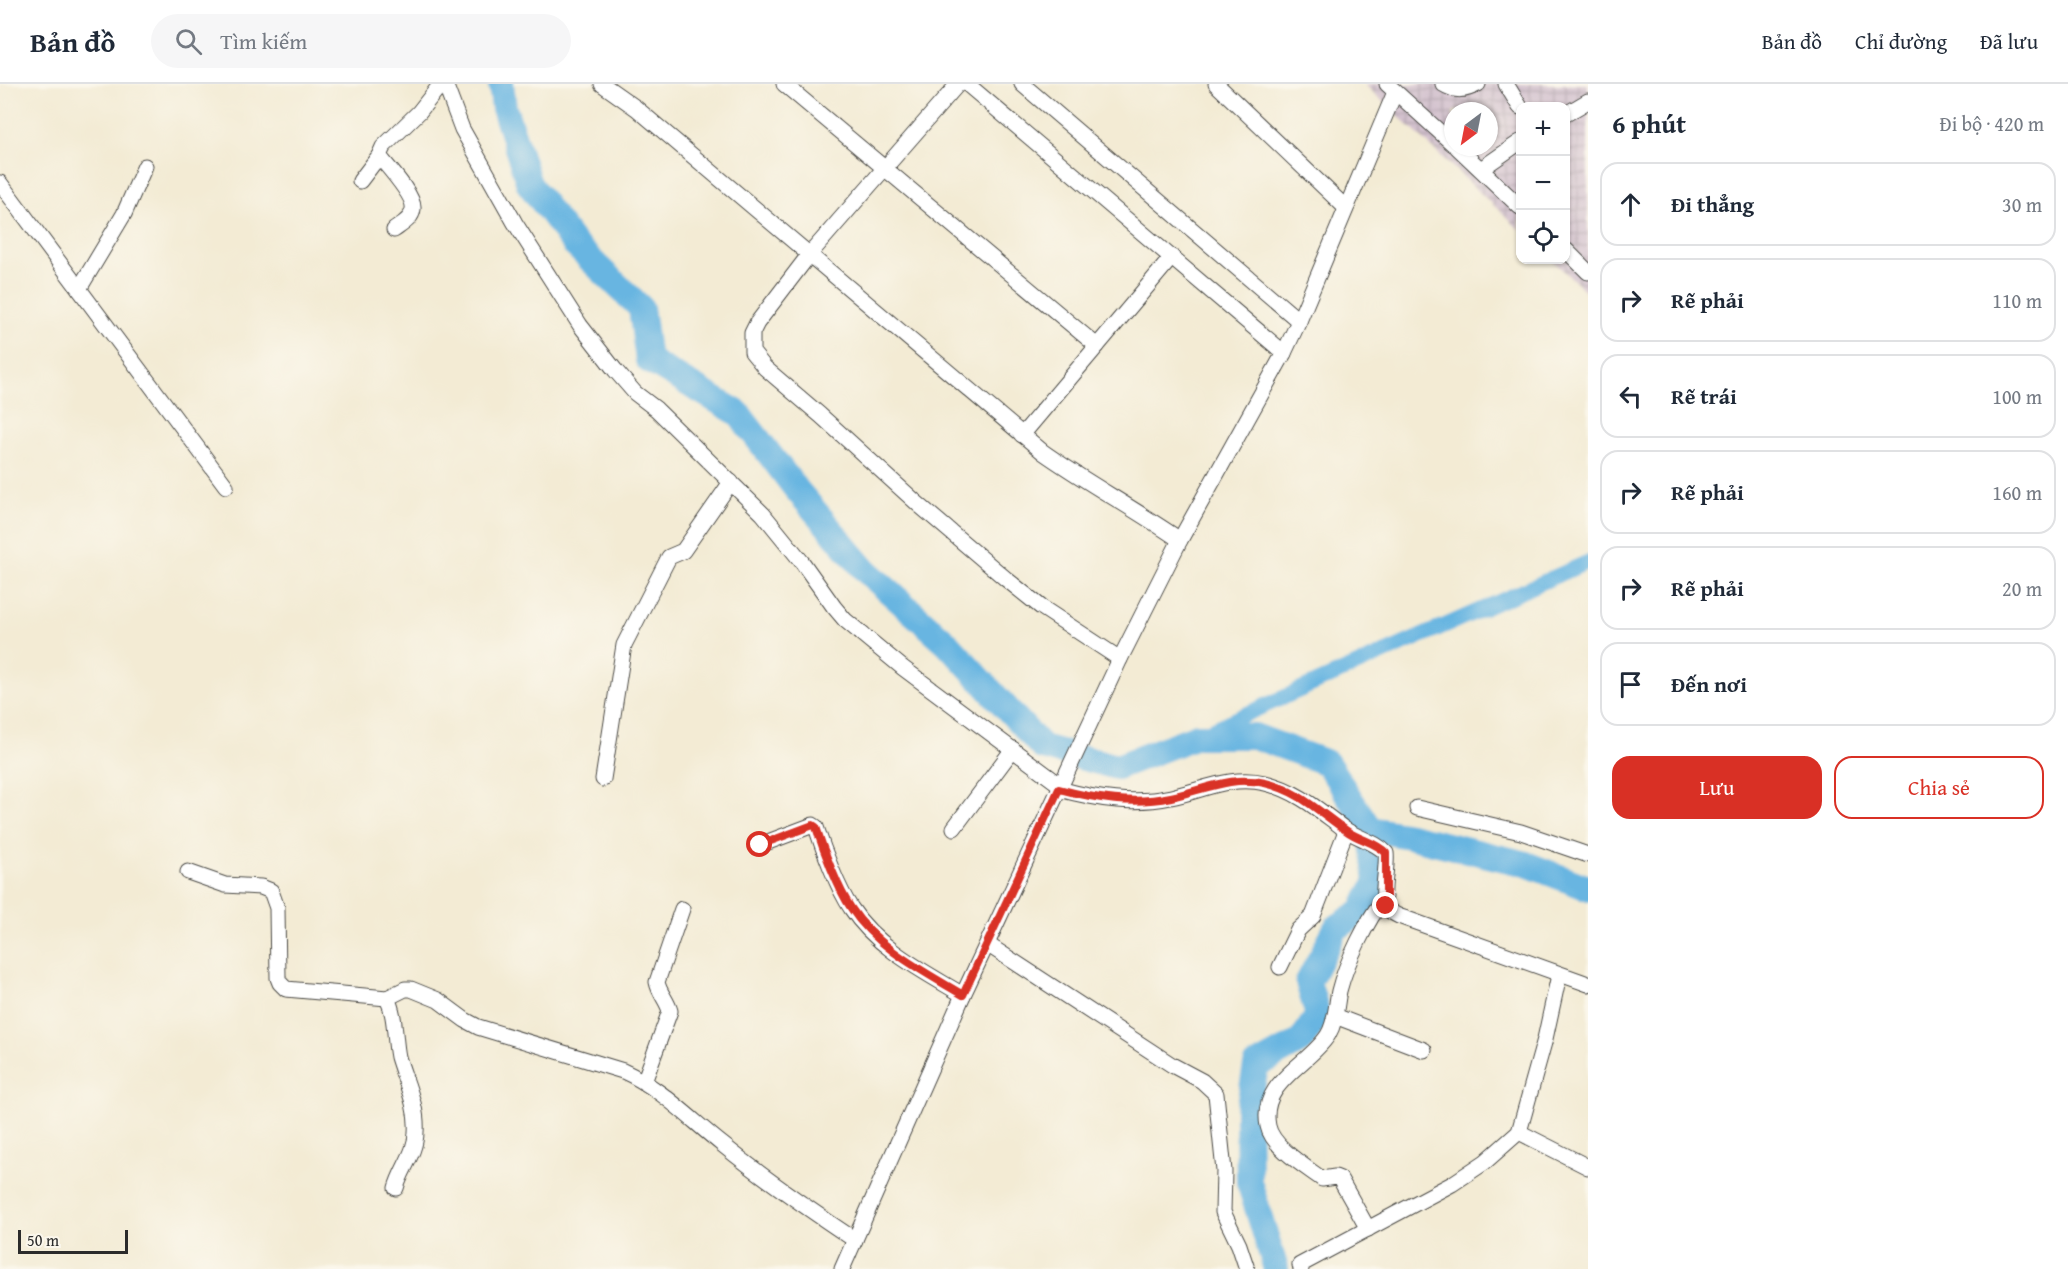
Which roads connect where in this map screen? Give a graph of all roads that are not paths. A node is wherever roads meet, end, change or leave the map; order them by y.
1 (443, 84) edge
2 (602, 84) edge
3 (784, 84) edge
4 (958, 84) edge
5 (967, 84) edge
6 (1022, 84) edge
7 (1216, 84) edge
8 (1443, 84) edge
9 (1478, 84) edge
10 (1506, 84) edge
11 (1391, 88) edge
12 (1588, 101) edge
13 (1518, 102) edge
14 (1570, 112) edge
15 (1444, 136) edge
16 (1516, 145) edge
17 (379, 156) junction
18 (1466, 156) edge
19 (145, 166) dead end
20 (886, 168) junction
21 (1481, 169) junction
22 (360, 181) dead end
23 (0, 183) edge
24 (1516, 202) edge
25 (1346, 208) junction
26 (394, 230) dead end
27 (1570, 254) edge
28 (809, 255) junction
29 (1172, 257) junction
30 (1588, 272) edge
31 (79, 290) junction
32 (1299, 321) junction
33 (1097, 346) junction
34 (1284, 353) junction
35 (1022, 435) junction
36 (731, 482) junction
37 (226, 486) dead end
38 (1180, 540) junction
39 (1120, 659) junction
40 (1013, 749) junction
41 (603, 779) dead end
42 (1061, 785) junction
43 (1417, 808) dead end
44 (954, 828) dead end
45 (1354, 835) junction
46 (760, 845) dead end
47 (1588, 855) edge
48 (188, 872) dead end
49 (1385, 897) junction
50 (682, 909) dead end
51 (987, 944) junction
52 (1280, 967) dead end
53 (1559, 975) junction
54 (1588, 984) edge
55 (963, 995) junction
56 (387, 998) junction
57 (1335, 1016) junction
58 (1424, 1050) dead end
59 (644, 1082) junction
60 (1519, 1132) junction
61 (1588, 1167) edge
62 (396, 1188) dead end
63 (1368, 1229) junction
64 (855, 1240) junction
65 (842, 1269) edge
66 (1247, 1269) edge
67 (1300, 1269) edge

1 - 17 street
1 - 36 street
2 - 28 street
3 - 20 street
4 - 20 street
5 - 29 street
6 - 32 street
7 - 25 street
8 - 9 street
10 - 13 street
11 - 15 street
11 - 25 street
12 - 14 street
16 - 21 street
17 - 22 street
17 - 26 street
18 - 21 street
19 - 31 street
20 - 28 street
20 - 33 street
21 - 24 street
23 - 31 street
25 - 32 street
27 - 30 street
28 - 35 street
28 - 39 street
29 - 33 street
29 - 34 street
31 - 37 street
32 - 34 street
33 - 35 street
34 - 38 street
35 - 38 street
36 - 40 street
36 - 41 street
38 - 39 street
39 - 42 street
40 - 42 street
40 - 44 street
42 - 45 street
42 - 51 street
43 - 47 street
45 - 49 street
45 - 52 street
46 - 55 street
48 - 56 street
49 - 53 street
49 - 57 street
50 - 59 street
51 - 55 street
51 - 66 street
53 - 54 street
53 - 60 street
55 - 64 street
56 - 59 street
56 - 62 street
57 - 58 street
57 - 63 street
59 - 64 street
60 - 61 street
60 - 63 street
63 - 67 street
64 - 65 street

